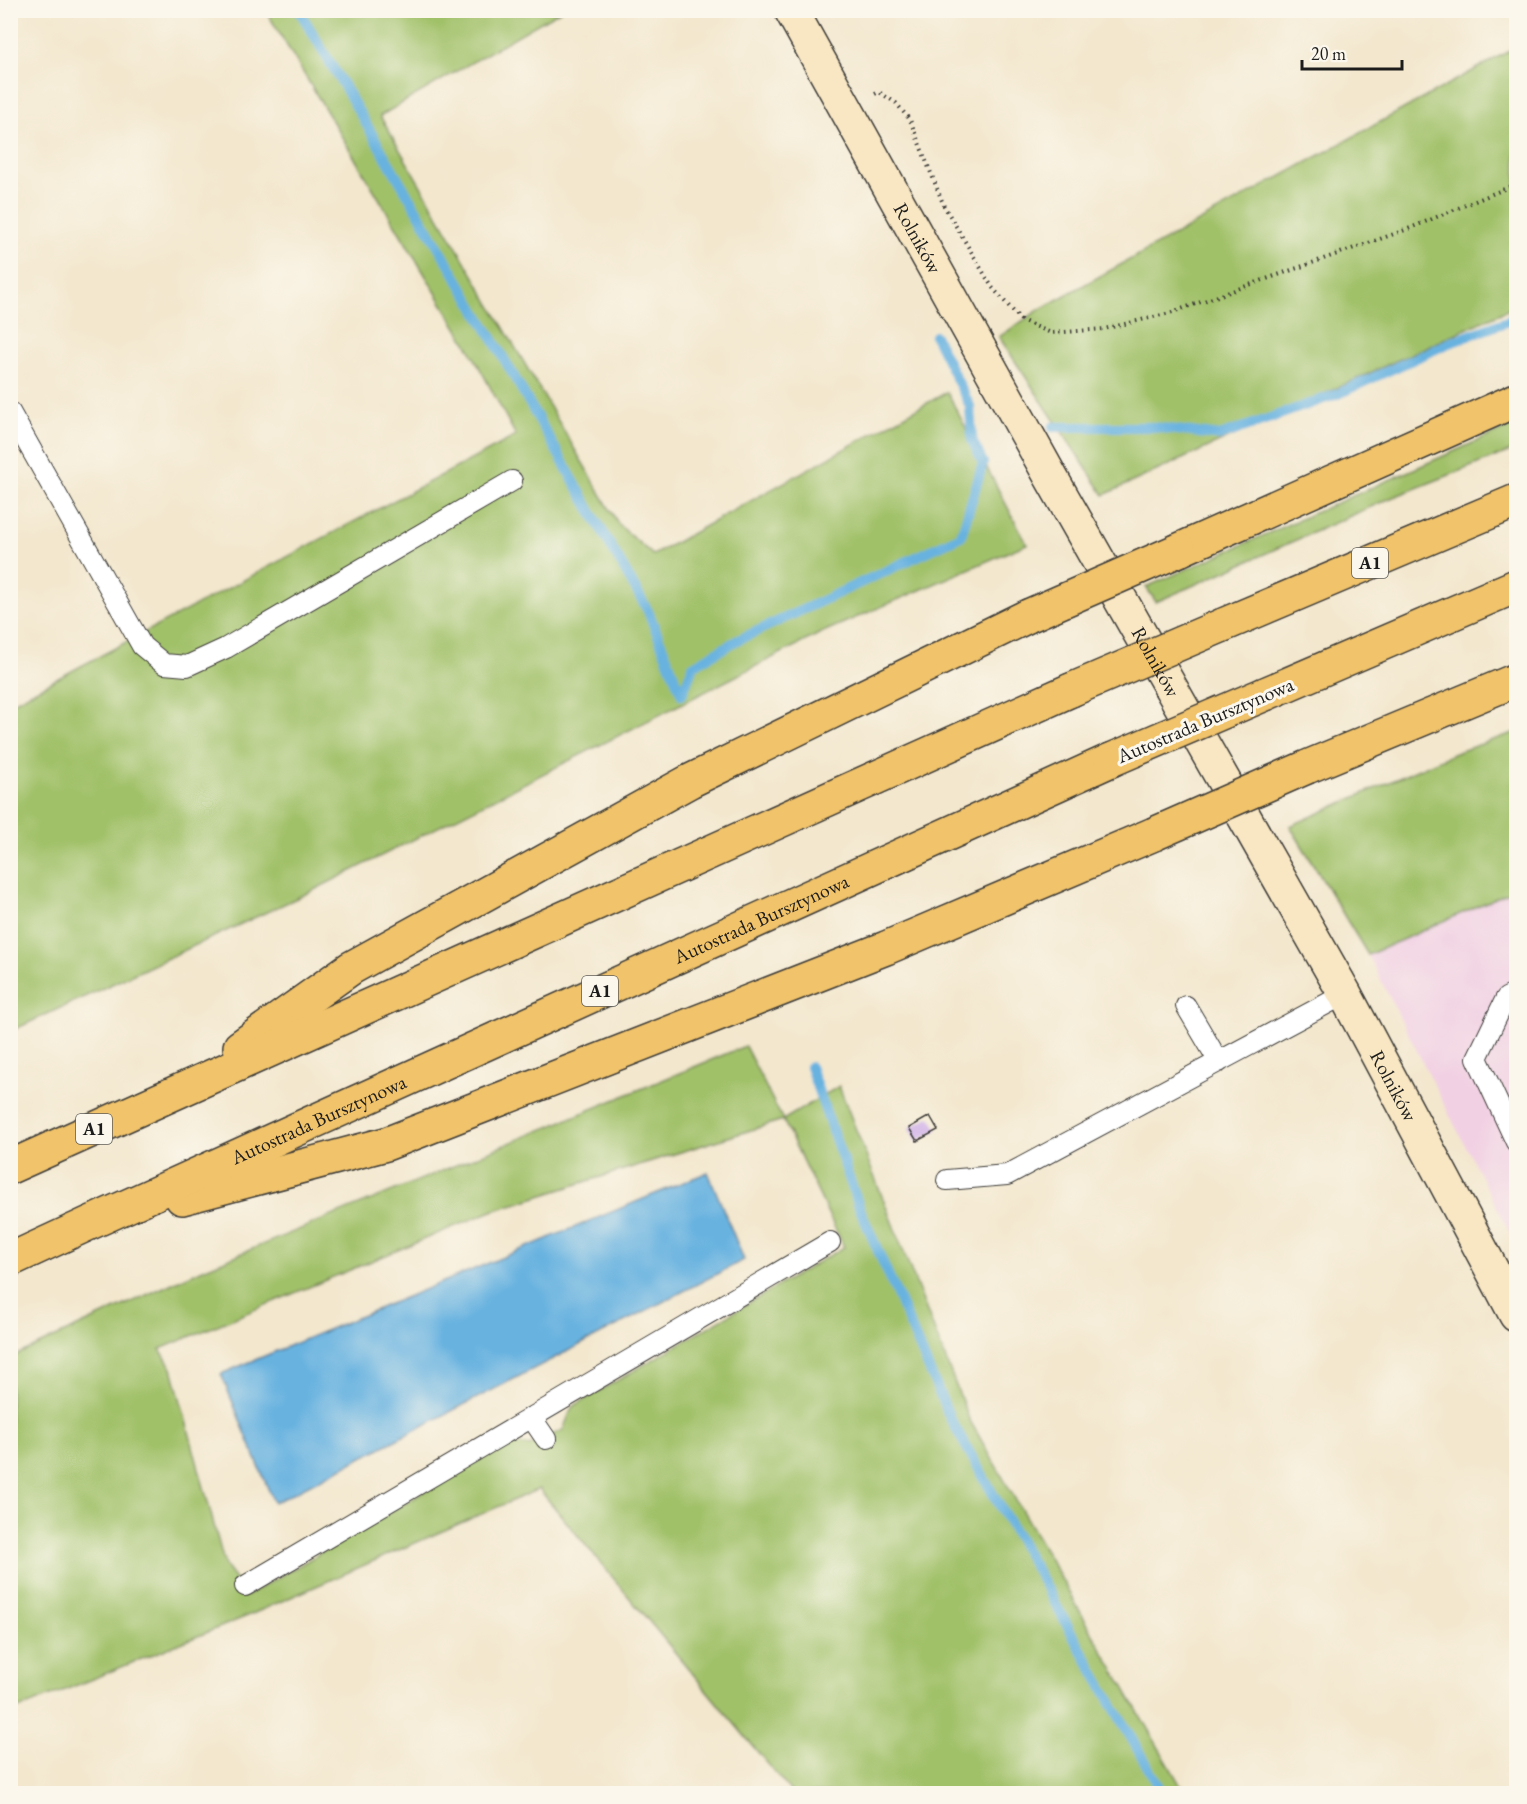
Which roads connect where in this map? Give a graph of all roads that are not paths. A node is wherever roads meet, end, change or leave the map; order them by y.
1 (791, 10) edge
2 (1516, 400) edge
3 (10, 412) edge
4 (512, 481) dead end
5 (1516, 501) edge
6 (1516, 586) edge
7 (1516, 680) edge
8 (1516, 993) edge
9 (1345, 994) junction
10 (1186, 1006) dead end
11 (1219, 1062) junction
12 (177, 1091) junction
13 (1516, 1142) edge
14 (10, 1167) edge
15 (946, 1180) dead end
16 (90, 1222) junction
17 (830, 1242) dead end
18 (10, 1260) edge
19 (1516, 1315) edge
20 (531, 1417) junction
21 (546, 1438) dead end
22 (245, 1586) dead end

1 - 9 street, Rolników
2 - 12 highway, bridge
3 - 4 lane
5 - 12 highway, A1, bridge
6 - 16 highway, Autostrada Bursztynowa / A1, bridge
7 - 16 highway, bridge
8 - 13 lane
9 - 11 lane
9 - 19 street, Rolników
10 - 11 lane
11 - 15 lane
12 - 14 highway, A1
16 - 18 highway, Autostrada Bursztynowa / A1
17 - 20 lane
20 - 21 lane
20 - 22 lane

